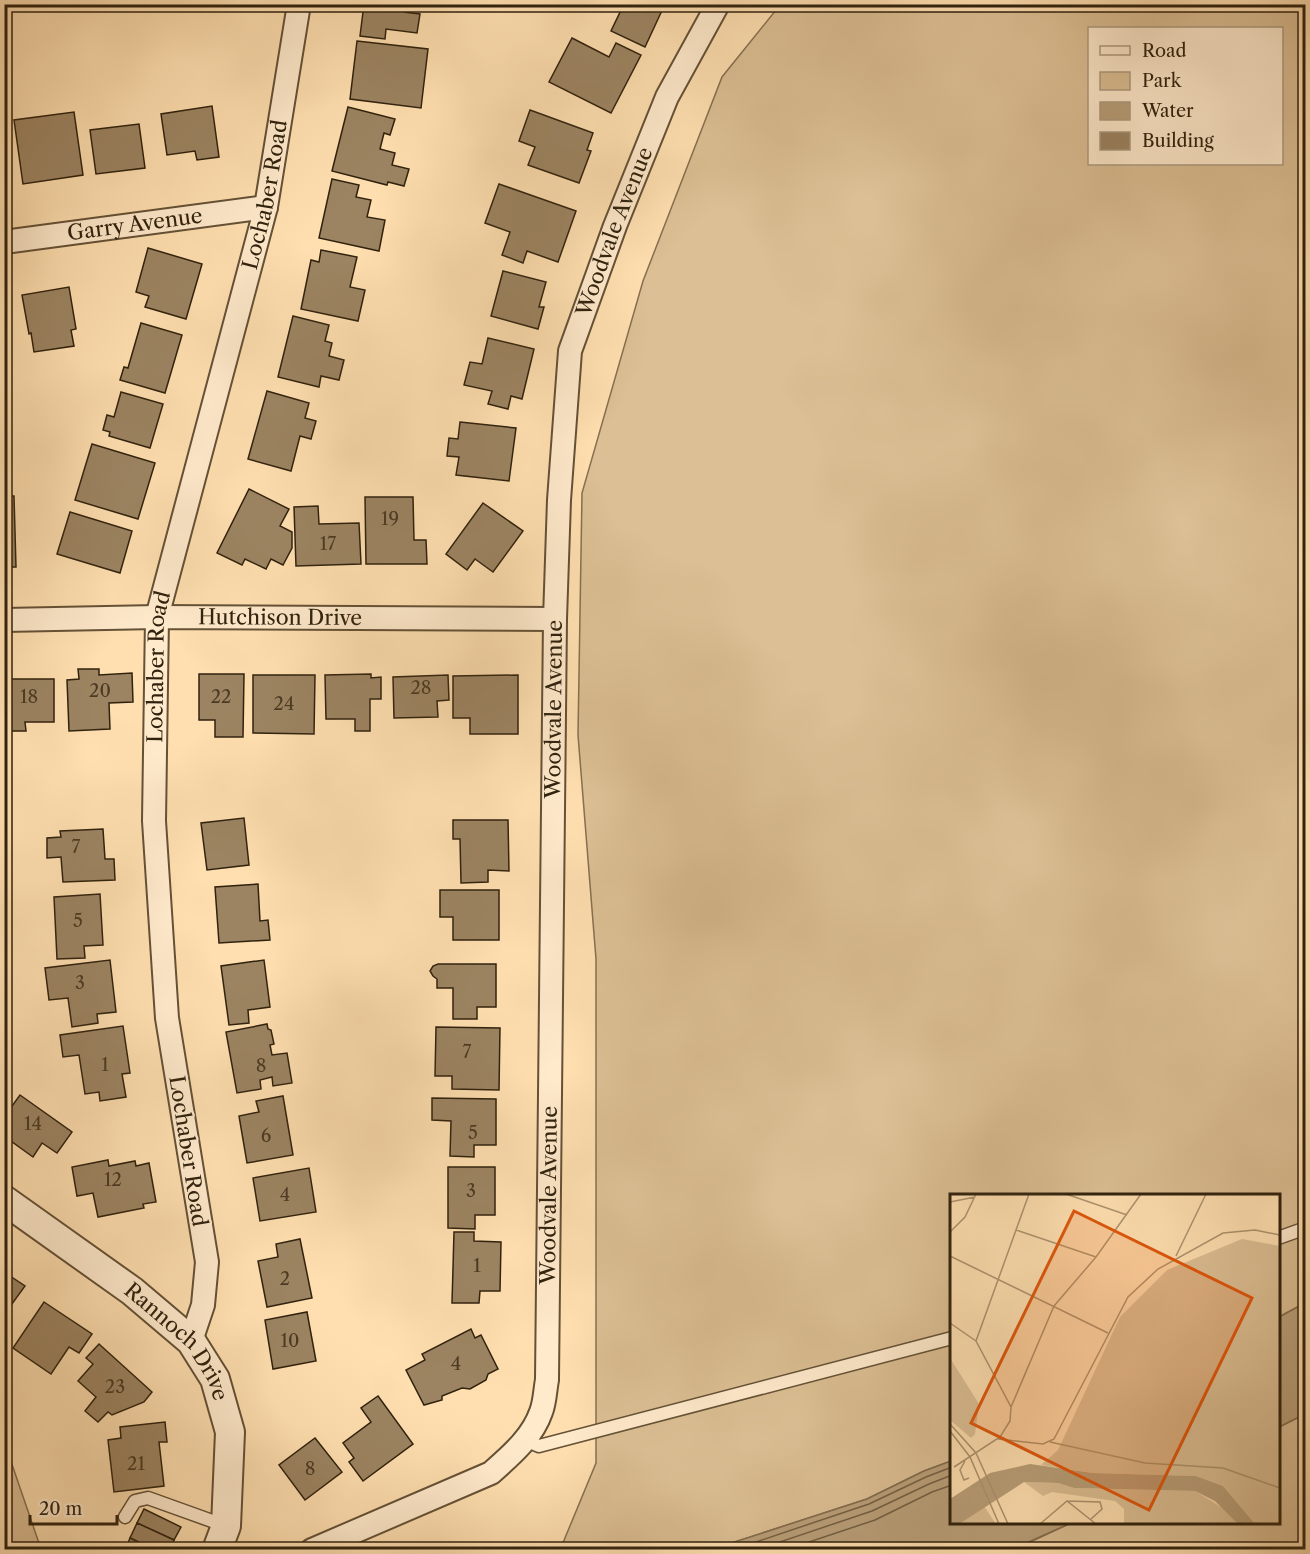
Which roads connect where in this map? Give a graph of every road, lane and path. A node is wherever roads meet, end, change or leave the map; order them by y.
1 (299, 4) edge
2 (718, 4) edge
3 (266, 207) junction
4 (4, 242) edge
5 (157, 618) junction
6 (555, 619) junction
7 (4, 620) edge
8 (4, 1200) edge
9 (1305, 1228) edge
10 (1280, 1237) edge
11 (950, 1338) edge
12 (191, 1341) junction
13 (525, 1440) junction
14 (125, 1517) dead end
15 (221, 1538) edge
16 (312, 1550) edge

1 - 3 street, Lochaber Road
2 - 6 street, Woodvale Avenue
3 - 4 street, Garry Avenue
3 - 5 street, Lochaber Road
5 - 6 street, Hutchison Drive
5 - 7 street, Hutchison Drive
5 - 12 street, Lochaber Road
6 - 13 street, Woodvale Avenue
8 - 12 street, Rannoch Drive
9 - 10 lane
11 - 13 lane
12 - 15 street, Rannoch Drive
13 - 16 street, Woodvale Avenue
14 - 15 lane

